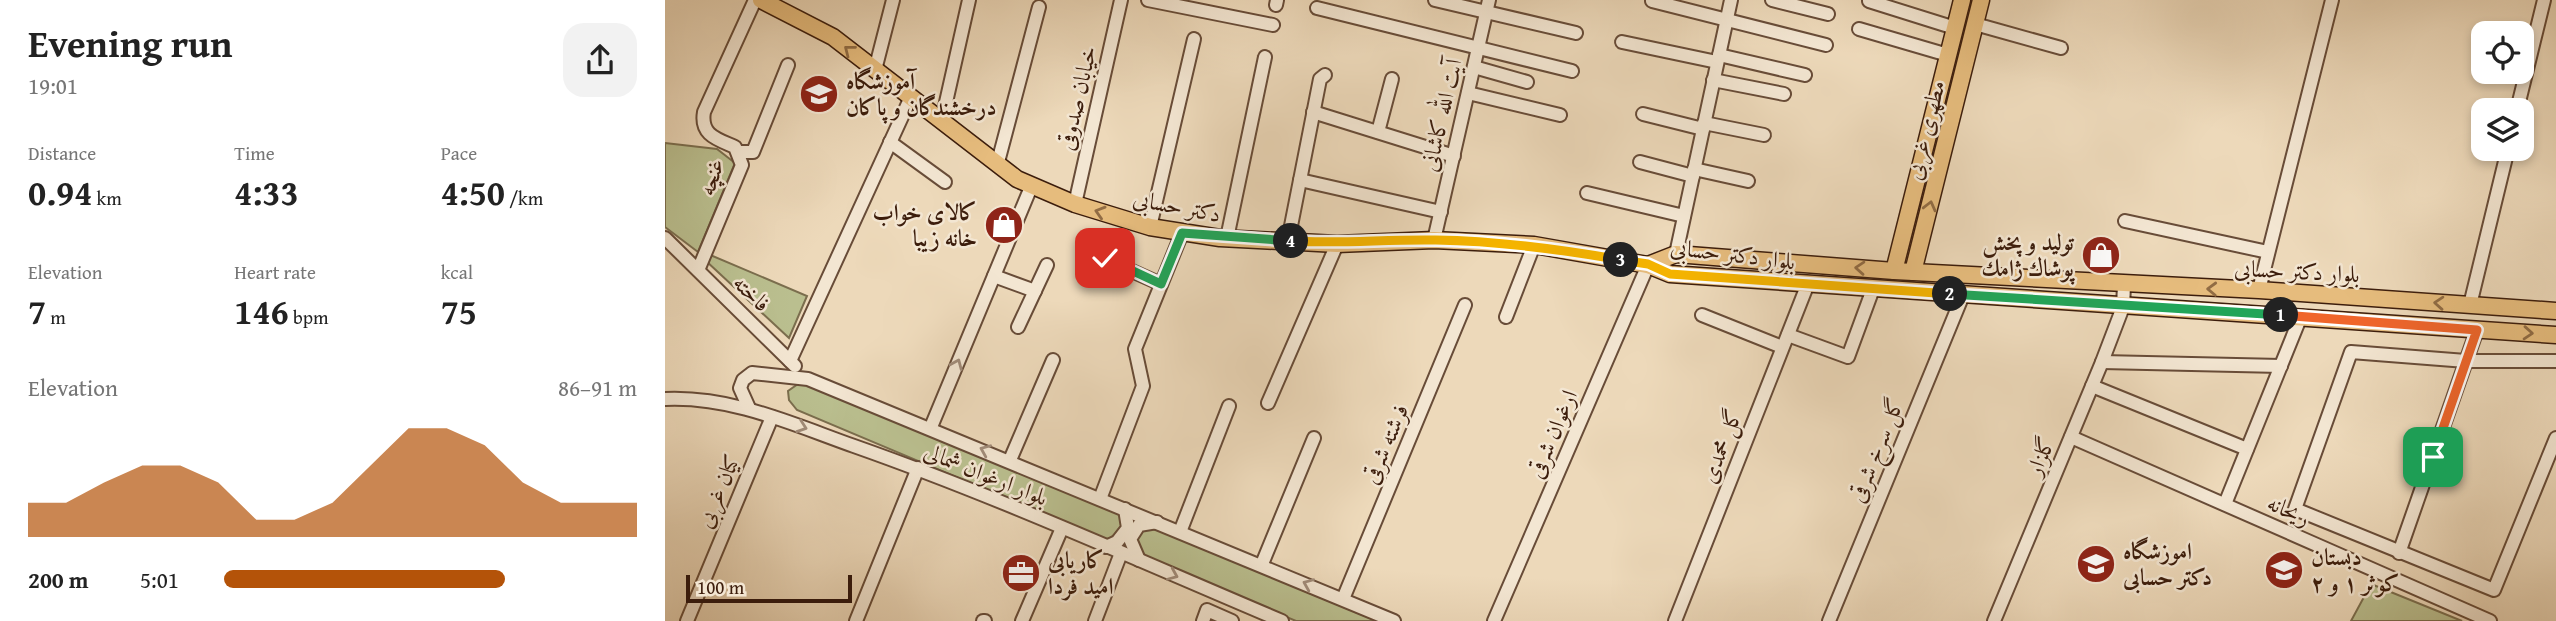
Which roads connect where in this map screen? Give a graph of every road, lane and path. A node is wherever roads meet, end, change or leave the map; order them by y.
1 (755, 0) edge
2 (761, 0) edge
3 (893, 0) edge
4 (969, 0) edge
5 (1121, 0) edge
6 (1148, 0) edge
7 (1435, 0) edge
8 (1731, 0) edge
9 (1772, 0) edge
10 (1962, 0) edge
11 (1981, 0) edge
12 (2332, 0) edge
13 (2544, 0) edge
14 (1652, 1) edge
15 (1870, 1) edge
16 (780, 4) edge
17 (1488, 6) edge
18 (1039, 7) dead end
19 (1317, 8) dead end
20 (1828, 14) dead end
21 (1726, 20) junction
22 (1975, 24) junction
23 (1273, 25) dead end
24 (1955, 28) junction
25 (1859, 29) dead end
26 (1576, 33) dead end
27 (1194, 39) dead end
28 (1622, 42) dead end
29 (1826, 45) dead end
30 (1479, 46) junction
31 (2061, 48) dead end
32 (1948, 55) junction
33 (1265, 57) dead end
34 (1718, 58) junction
35 (788, 65) dead end
36 (1474, 67) junction
37 (875, 70) junction
38 (1572, 71) dead end
39 (1325, 75) dead end
40 (1805, 75) dead end
41 (1392, 79) dead end
42 (1713, 80) junction
43 (1527, 82) dead end
44 (1468, 93) junction
45 (1784, 94) dead end
46 (911, 97) junction
47 (2520, 98) edge
48 (1313, 112) junction
49 (1643, 114) dead end
50 (1560, 115) dead end
51 (942, 120) junction
52 (1704, 126) junction
53 (1378, 132) junction
54 (1764, 135) dead end
55 (890, 142) junction
56 (739, 152) junction
57 (1454, 156) junction
58 (2505, 161) edge
59 (998, 162) junction
60 (1640, 162) dead end
61 (1694, 172) junction
62 (1300, 180) junction
63 (1748, 181) dead end
64 (945, 182) dead end
65 (1031, 187) junction
66 (1587, 193) dead end
67 (1075, 204) junction
68 (1441, 212) junction
69 (1684, 216) junction
70 (2125, 221) dead end
71 (1150, 227) junction
72 (1905, 228) junction
73 (1182, 233) junction
74 (1923, 234) junction
75 (665, 238) edge
76 (1227, 238) junction
77 (1434, 240) junction
78 (1288, 241) junction
79 (1337, 243) junction
80 (1534, 245) junction
81 (2268, 252) junction
82 (1676, 254) junction
83 (1105, 258) dead end
84 (1047, 264) dead end
85 (1648, 264) junction
86 (699, 268) junction
87 (1894, 271) junction
88 (1913, 272) junction
89 (994, 276) junction
90 (1161, 284) junction
91 (2124, 285) junction
92 (1807, 286) junction
93 (1873, 289) junction
94 (2259, 290) junction
95 (1035, 291) junction
96 (1963, 295) junction
97 (1465, 305) dead end
98 (2470, 306) junction
99 (2123, 307) junction
100 (2555, 309) edge
101 (1702, 315) dead end
102 (2301, 316) junction
103 (1506, 317) dead end
104 (1018, 327) dead end
105 (2477, 330) junction
106 (2556, 335) edge
107 (1785, 341) junction
108 (790, 360) junction
109 (1053, 360) dead end
110 (2466, 361) junction
111 (2556, 361) edge
112 (2102, 362) junction
113 (2281, 366) junction
114 (808, 379) junction
115 (2092, 386) junction
116 (665, 399) edge
117 (1268, 403) dead end
118 (1229, 406) dead end
119 (749, 408) junction
120 (772, 417) junction
121 (931, 427) junction
122 (2071, 437) junction
123 (1314, 438) dead end
124 (2556, 439) edge
125 (2248, 449) junction
126 (1010, 460) junction
127 (918, 468) junction
128 (1100, 499) junction
129 (2225, 505) junction
130 (1125, 509) junction
131 (1158, 523) junction
132 (1062, 528) junction
133 (1180, 532) junction
134 (1107, 547) junction
135 (1121, 553) junction
136 (2399, 553) junction
137 (1140, 561) junction
138 (1262, 565) junction
139 (1343, 599) junction
140 (1205, 615) edge
141 (687, 621) edge
142 (856, 621) edge
143 (1021, 621) edge
144 (1095, 621) edge
145 (1232, 621) edge
146 (1282, 621) edge
147 (1394, 621) edge
148 (1494, 621) edge
149 (1675, 621) edge
150 (1829, 621) edge
151 (1994, 621) edge
152 (2490, 621) edge

1 - 56 street, غنچه
2 - 16 main road, دکتر حسابی
3 - 37 street
4 - 51 street
5 - 67 street, خیابان صدوقی
6 - 23 street
7 - 17 street
8 - 21 street
9 - 20 street
10 - 24 main road, مطهری غربی
11 - 22 main road, مطهری غربی
12 - 81 street
13 - 47 street
14 - 21 street
15 - 24 street
37 -> 16 main road, دکتر حسابی
17 - 26 street
17 - 30 street, آیت الله کاشانی
18 - 59 street
19 - 30 street
21 - 29 street
21 - 34 street
22 - 31 street
74 -> 22 main road, مطهری غربی
24 - 32 main road, مطهری غربی
25 - 32 street
27 - 71 street
28 - 34 street
30 - 36 street, آیت الله کاشانی
30 - 38 street
32 - 72 main road, مطهری غربی
33 - 76 street
34 - 40 street
34 - 42 street
35 - 56 street
36 - 43 street
36 - 44 street, آیت الله کاشانی
37 - 46 main road, دکتر حسابی
39 - 48 street
41 - 53 street
42 - 45 street
42 - 52 street
44 - 50 street
44 - 57 street, آیت الله کاشانی
46 - 51 main road, دکتر حسابی
46 - 55 street
48 - 53 street
48 - 62 street
49 - 52 street
51 - 59 main road, دکتر حسابی
52 - 54 street
52 - 61 street
53 - 57 street
55 - 64 street
55 - 108 street
56 - 86 street, غنچه
57 - 68 street, آیت الله کاشانی
58 - 98 street
59 - 65 main road, دکتر حسابی
60 - 61 street
61 - 63 street
61 - 69 street
62 - 68 street
62 - 78 street
65 - 67 main road, دکتر حسابی
65 - 89 street
66 - 69 street
71 -> 67 main road, دکتر حسابی
68 - 77 street, آیت الله کاشانی
69 - 82 street
70 - 81 street
71 - 73 main road, دکتر حسابی
72 - 74 main road
72 - 87 main road, مطهری غربی
73 - 76 main road, دکتر حسابی
73 - 90 street
74 - 88 main road, مطهری غربی
75 - 86 street, فاخته
76 - 78 main road, دکتر حسابی
77 - 79 main road, دکتر حسابی
77 - 80 main road, دکتر حسابی
78 - 79 main road, دکتر حسابی
79 - 117 street
80 - 85 main road, دکتر حسابی
80 - 103 street
81 - 94 street
82 - 85 main road, بلوار دکتر حسابی
87 -> 82 main road, بلوار دکتر حسابی
83 - 90 street
84 - 95 street
85 - 92 main road, بلوار دکتر حسابی
85 - 148 street, ارغوان شرقی
86 - 108 street, فاخته
87 - 88 main road, بلوار دکتر حسابی
88 - 91 main road, بلوار دکتر حسابی
89 - 95 street
121 -> 89 street
90 - 128 street
94 -> 91 main road, بلوار دکتر حسابی
91 - 99 street, گلزار
92 - 93 main road, بلوار دکتر حسابی
92 - 107 street, گل محمدی
93 - 96 main road, بلوار دکتر حسابی
93 - 107 street
98 -> 94 main road, بلوار دکتر حسابی
95 - 104 street
96 - 99 main road, بلوار دکتر حسابی
96 - 150 street, گل سرخ شرقی
97 - 139 street, فرشته شرقی
98 - 100 main road, بلوار دکتر حسابی
99 - 102 main road, بلوار دکتر حسابی
99 - 112 street, گلزار
101 - 107 street
102 - 105 main road, بلوار دکتر حسابی
102 - 113 street
105 -> 106 main road, بلوار دکتر حسابی
105 - 110 street
107 - 149 street, گل محمدی
108 - 114 street, فاخته
109 - 126 street
110 - 111 street
110 - 136 street
110 - 136 street
112 - 113 street
112 - 115 street, گلزار
113 - 125 street
114 - 119 street
114 - 121 street, بلوار ارغوان شمالی
115 - 122 street, گلزار
115 - 125 street
116 - 119 street, بلوار ارغوان شمالی
118 - 133 street
119 - 120 street, بلوار ارغوان شمالی
120 -> 127 street, بلوار ارغوان شمالی
120 - 141 street, کیان غربی
126 -> 121 street, بلوار ارغوان شمالی
122 - 129 street, ریحانه
122 - 151 street, گلزار
123 - 138 street
124 - 136 street
125 - 129 street
126 - 128 street, بلوار ارغوان شمالی
127 - 132 street, بلوار ارغوان شمالی
127 - 142 street
128 - 130 street, بلوار ارغوان شمالی
129 - 152 street, ریحانه
130 - 131 street, بلوار ارغوان شمالی
130 - 134 street
131 - 133 street, بلوار ارغوان شمالی
131 - 137 street
132 - 134 street, بلوار ارغوان شمالی
132 - 143 street
133 - 138 street, بلوار ارغوان شمالی
134 - 135 street, بلوار ارغوان شمالی
135 - 137 street, بلوار ارغوان شمالی
135 - 144 street
137 -> 146 street, بلوار ارغوان شمالی
139 -> 138 street, بلوار ارغوان شمالی
139 - 147 street, بلوار ارغوان شمالی
140 - 145 street

